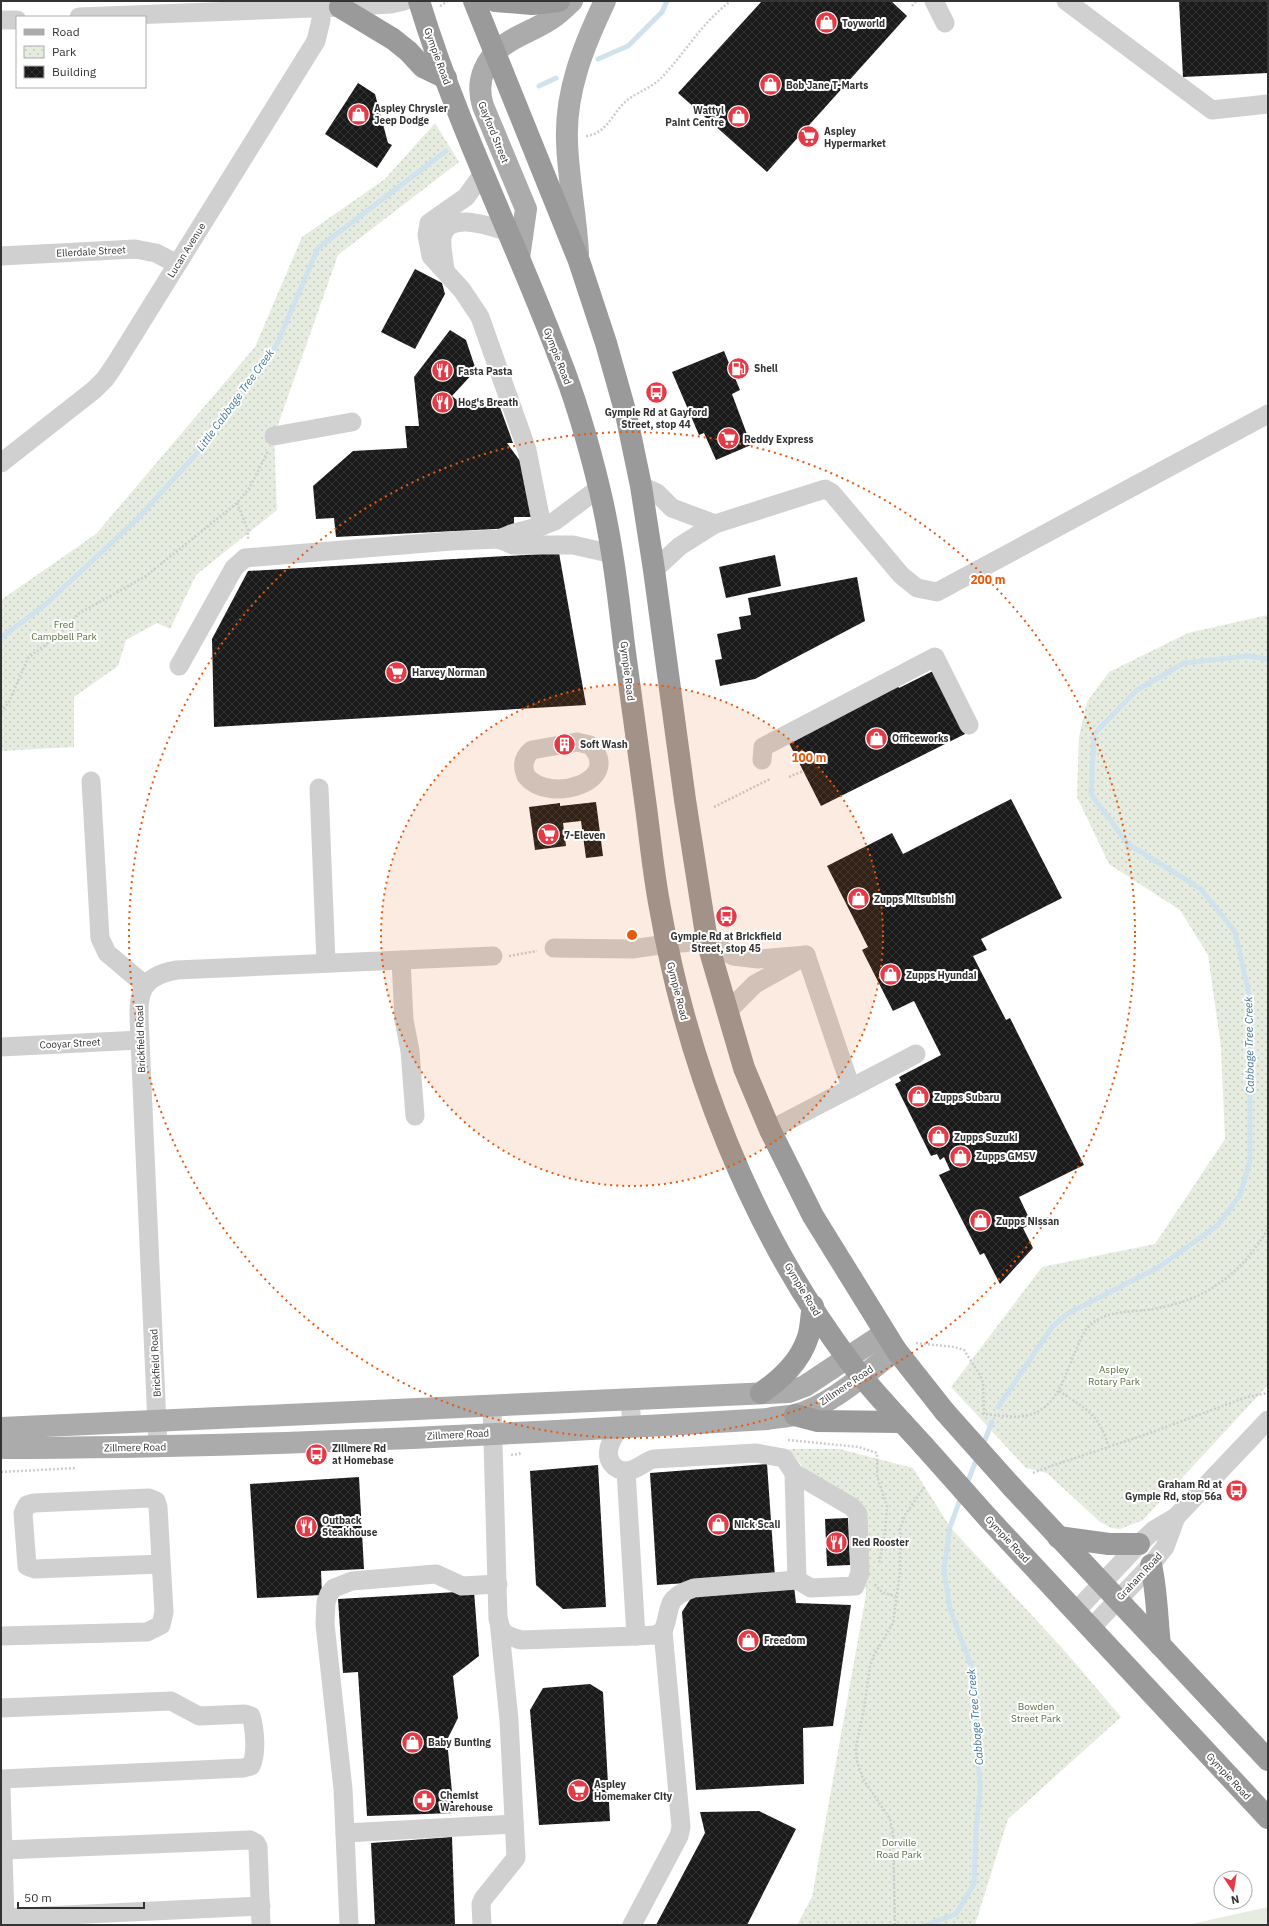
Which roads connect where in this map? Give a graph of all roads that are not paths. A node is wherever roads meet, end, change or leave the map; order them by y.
1 (266, 1) edge
2 (404, 1) edge
3 (419, 1) edge
4 (474, 1) edge
5 (495, 1) edge
6 (559, 1) edge
7 (572, 1) edge
8 (605, 1) edge
9 (934, 1) edge
10 (1066, 1) edge
11 (327, 5) edge
12 (150, 7) edge
13 (237, 10) junction
14 (86, 16) edge
15 (1, 20) edge
16 (16, 20) edge
17 (945, 23) dead end
18 (495, 51) junction
19 (446, 78) junction
20 (1268, 104) edge
21 (484, 172) junction
22 (509, 232) junction
23 (1, 256) edge
24 (519, 258) junction
25 (579, 261) junction
26 (177, 264) junction
27 (445, 270) junction
28 (1268, 414) edge
29 (352, 422) dead end
30 (274, 436) road end
31 (1, 463) edge
32 (641, 486) junction
33 (599, 488) junction
34 (715, 524) junction
35 (542, 526) junction
36 (499, 539) junction
37 (613, 554) junction
38 (654, 570) junction
39 (179, 666) dead end
40 (969, 726) dead end
41 (762, 760) dead end
42 (91, 781) dead end
43 (319, 788) dead end
44 (707, 941) junction
45 (667, 944) junction
46 (554, 948) road end
47 (806, 955) junction
48 (493, 956) road end
49 (401, 960) junction
50 (326, 963) junction
51 (146, 985) junction
52 (727, 1012) junction
53 (140, 1040) junction
54 (1, 1047) edge
55 (916, 1054) dead end
56 (851, 1088) junction
57 (415, 1116) dead end
58 (770, 1130) junction
59 (813, 1306) junction
60 (890, 1341) junction
61 (847, 1358) junction
62 (862, 1376) junction
63 (761, 1393) junction
64 (630, 1400) junction
65 (492, 1406) junction
66 (795, 1415) junction
67 (1268, 1420) edge
68 (157, 1422) junction
69 (902, 1422) junction
70 (625, 1427) junction
71 (1, 1428) edge
72 (493, 1433) junction
73 (158, 1447) junction
74 (1, 1448) edge
75 (626, 1471) junction
76 (794, 1473) junction
77 (1176, 1517) junction
78 (1058, 1537) junction
79 (1140, 1544) junction
80 (161, 1564) junction
81 (1151, 1565) junction
82 (797, 1580) junction
83 (498, 1584) junction
84 (1110, 1591) junction
85 (1076, 1611) junction
86 (498, 1619) junction
87 (1091, 1628) junction
88 (663, 1630) junction
89 (1, 1636) edge
90 (636, 1636) junction
91 (1160, 1645) junction
92 (1, 1708) edge
93 (1268, 1760) edge
94 (1, 1779) edge
95 (1, 1788) edge
96 (1268, 1818) edge
97 (514, 1824) junction
98 (345, 1833) junction
99 (3, 1850) junction
100 (261, 1906) junction
101 (3, 1918) edge
102 (50, 1920) edge
103 (261, 1925) edge
104 (350, 1925) edge
105 (482, 1925) edge
106 (632, 1925) edge

1 - 13 street
2 - 11 street
3 - 19 highway, Gympie Road
4 - 18 highway
5 - 6 highway
7 - 18 main road, Gayford Street
8 - 25 main road
9 - 17 street
10 - 20 street
11 - 13 street
11 - 19 highway
11 - 26 street, Lucan Avenue
12 - 13 street
12 - 14 street
15 - 16 street
18 - 24 main road, Gayford Street
18 - 25 highway
19 - 21 highway, Gympie Road
21 - 22 highway, Gympie Road
21 - 27 street
22 - 24 highway, Gympie Road
22 - 27 street
23 - 26 street, Ellerdale Street
24 - 33 highway, Gympie Road
25 - 32 highway
26 - 31 street, Lucan Avenue
27 - 35 street
28 - 34 street
29 - 30 street
32 - 34 street
32 - 38 highway
33 - 35 street
33 - 37 highway, Gympie Road
34 - 38 street
35 - 36 street
36 - 37 street
36 - 39 street
37 - 45 highway, Gympie Road
38 - 44 highway
40 - 41 street
42 - 51 street
43 - 50 street
44 - 45 street
44 - 47 street
44 - 52 highway
45 - 46 street
45 - 59 highway, Gympie Road
47 - 52 street
47 - 56 street
48 - 49 street
49 - 50 street
49 - 57 street
50 - 51 street
51 - 53 street, Brickfield Road
52 - 58 highway
53 - 54 street, Cooyar Street
53 - 68 street, Brickfield Road
55 - 56 street
56 - 58 street
58 - 60 highway
59 - 61 highway, Gympie Road
59 - 63 highway
60 - 61 main road
60 - 62 main road, Zillmere Road
60 - 78 highway, bridge
61 - 62 highway, Gympie Road
61 - 63 main road
62 - 66 main road, Zillmere Road
62 - 69 highway, Gympie Road
63 - 64 main road
64 - 65 main road
64 - 70 street
65 - 68 main road
65 - 72 street
66 - 69 highway
66 - 70 main road, Zillmere Road
67 - 77 street, Graham Road
68 - 71 main road
68 - 73 street, Brickfield Road
69 - 85 highway, Gympie Road, bridge
70 - 72 main road, Zillmere Road
70 - 75 street
72 - 73 main road, Zillmere Road
72 - 83 street
73 - 74 main road, Zillmere Road
75 - 76 street
75 - 90 street
76 - 82 street
76 - 82 street
77 - 79 street, Graham Road
77 - 81 street, Graham Road
78 - 79 highway
78 - 84 highway
79 - 84 street, Graham Road
80 - 80 street
80 - 89 street
81 - 84 street, Graham Road
81 - 91 highway
82 - 88 street
83 - 86 street
83 - 98 street
84 - 85 street, Graham Road
84 - 87 street, Graham Road
84 - 91 highway
85 - 87 highway, Gympie Road
86 - 90 street
86 - 97 street
87 - 96 highway, Gympie Road
88 - 90 street
88 - 106 street
91 - 93 highway
92 - 94 street
95 - 99 street
97 - 98 street
97 - 105 street
98 - 104 street
99 - 100 street
99 - 101 street
100 - 102 street
100 - 103 street
101 - 102 street

